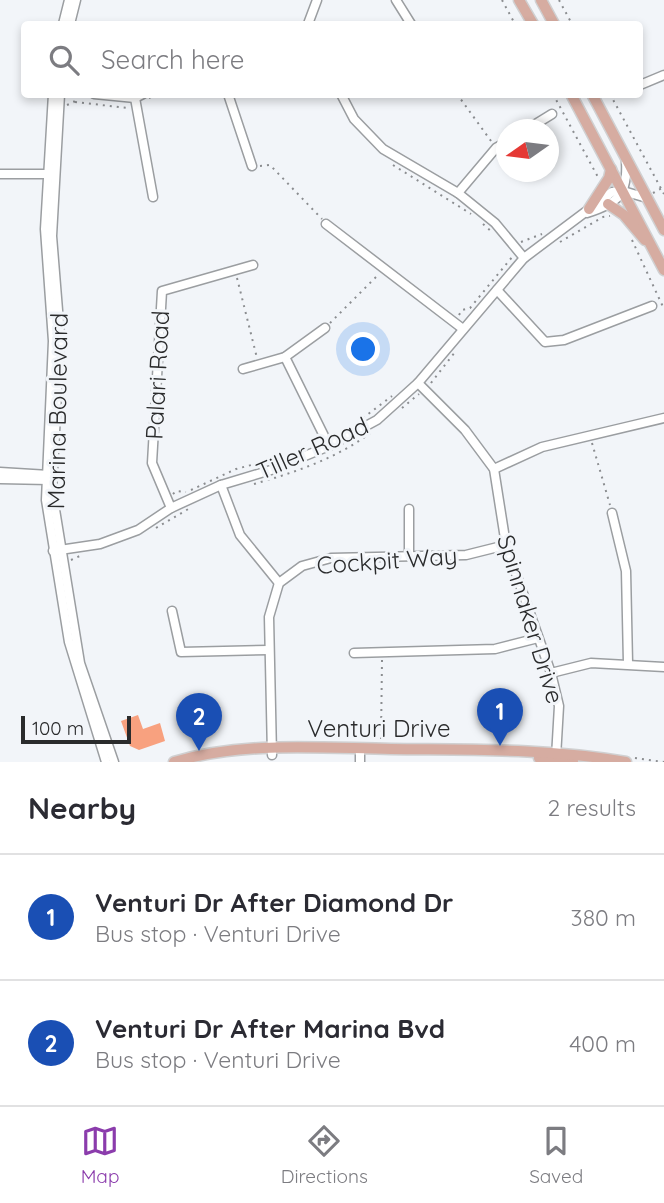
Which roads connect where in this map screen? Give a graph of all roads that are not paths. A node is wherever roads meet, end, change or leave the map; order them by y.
1 (69, 0) edge
2 (76, 0) edge
3 (317, 0) edge
4 (396, 0) edge
5 (519, 0) edge
6 (541, 0) edge
7 (64, 21) edge
8 (71, 21) edge
9 (309, 21) edge
10 (409, 21) edge
11 (531, 21) edge
12 (552, 21) edge
13 (664, 75) edge
14 (643, 83) edge
15 (53, 98) edge
16 (60, 98) edge
17 (139, 98) edge
18 (229, 98) edge
19 (343, 98) edge
20 (572, 98) edge
21 (594, 98) edge
22 (552, 114) dead end
23 (544, 119) edge
24 (496, 148) edge
25 (625, 156) junction
26 (252, 166) road end
27 (611, 169) junction
28 (0, 174) edge
29 (52, 174) junction
30 (623, 191) junction
31 (458, 193) junction
32 (153, 197) dead end
33 (647, 198) junction
34 (608, 204) junction
35 (586, 211) junction
36 (326, 224) road end
37 (664, 230) edge
38 (654, 251) junction
39 (524, 258) junction
40 (253, 265) dead end
41 (664, 270) edge
42 (497, 290) junction
43 (652, 306) dead end
44 (325, 328) road end
45 (463, 329) junction
46 (285, 357) junction
47 (243, 369) dead end
48 (421, 386) junction
49 (664, 418) edge
50 (329, 446) junction
51 (494, 469) junction
52 (0, 472) edge
53 (48, 478) junction
54 (0, 479) edge
55 (220, 485) junction
56 (171, 508) junction
57 (410, 509) dead end
58 (612, 513) road end
59 (506, 545) junction
60 (60, 550) junction
61 (410, 556) junction
62 (279, 583) junction
63 (172, 611) dead end
64 (538, 638) junction
65 (269, 650) junction
66 (354, 653) dead end
67 (628, 663) junction
68 (664, 667) edge
69 (551, 673) junction
70 (272, 752) junction
71 (360, 755) edge
72 (556, 756) junction
73 (106, 762) edge
74 (114, 762) edge
75 (174, 762) edge
76 (197, 762) edge
77 (584, 762) edge
78 (626, 762) edge

1 - 7 street
2 - 8 street
3 - 9 street
4 - 10 street
5 - 11 main road
6 - 12 main road
13 - 14 street
15 - 29 street, Marina Boulevard
16 - 29 street, Marina Boulevard
17 - 32 street
18 - 26 street
19 - 31 street
20 - 27 main road
21 - 25 main road
22 - 23 street
24 - 31 street
25 - 30 street
25 - 33 main road
27 - 30 main road
27 - 35 main road
28 - 29 street
29 - 53 street, Marina Boulevard
30 - 33 street
30 - 34 street, Tiller Road
30 - 35 street, Tiller Road
30 - 38 main road
31 - 39 street
33 - 37 main road
34 - 35 street, Tiller Road
34 - 38 main road
35 - 39 street, Tiller Road
36 - 45 street
38 - 41 main road
39 - 42 street, Tiller Road
40 - 56 street, Palari Road
42 - 43 street
42 - 45 street, Tiller Road
44 - 46 street
45 - 48 street, Tiller Road
46 - 47 street
46 - 50 street
48 - 50 street, Tiller Road
48 - 51 street, Spinnaker Drive
49 - 51 street
50 - 55 street, Tiller Road
51 - 59 street, Spinnaker Drive
52 - 53 street
53 - 54 street
53 - 60 street, Marina Boulevard
55 - 56 street, Tiller Road
55 - 62 street
56 - 60 street, Tiller Road
57 - 61 street
58 - 67 street
59 - 61 street, Cockpit Way
59 - 64 street, Spinnaker Drive
60 - 73 street, Marina Boulevard
60 - 74 street, Marina Boulevard
61 - 62 street, Cockpit Way
62 - 65 street
63 - 65 street
64 - 66 street
64 - 69 street, Spinnaker Drive
65 - 70 street
67 - 68 street
67 - 69 street
69 - 72 street, Spinnaker Drive
70 - 71 main road, Venturi Drive
70 - 75 main road, Venturi Drive
70 - 76 main road, Venturi Drive
71 - 72 main road, Venturi Drive
72 - 77 main road, Venturi Drive
72 - 78 main road, Venturi Drive

